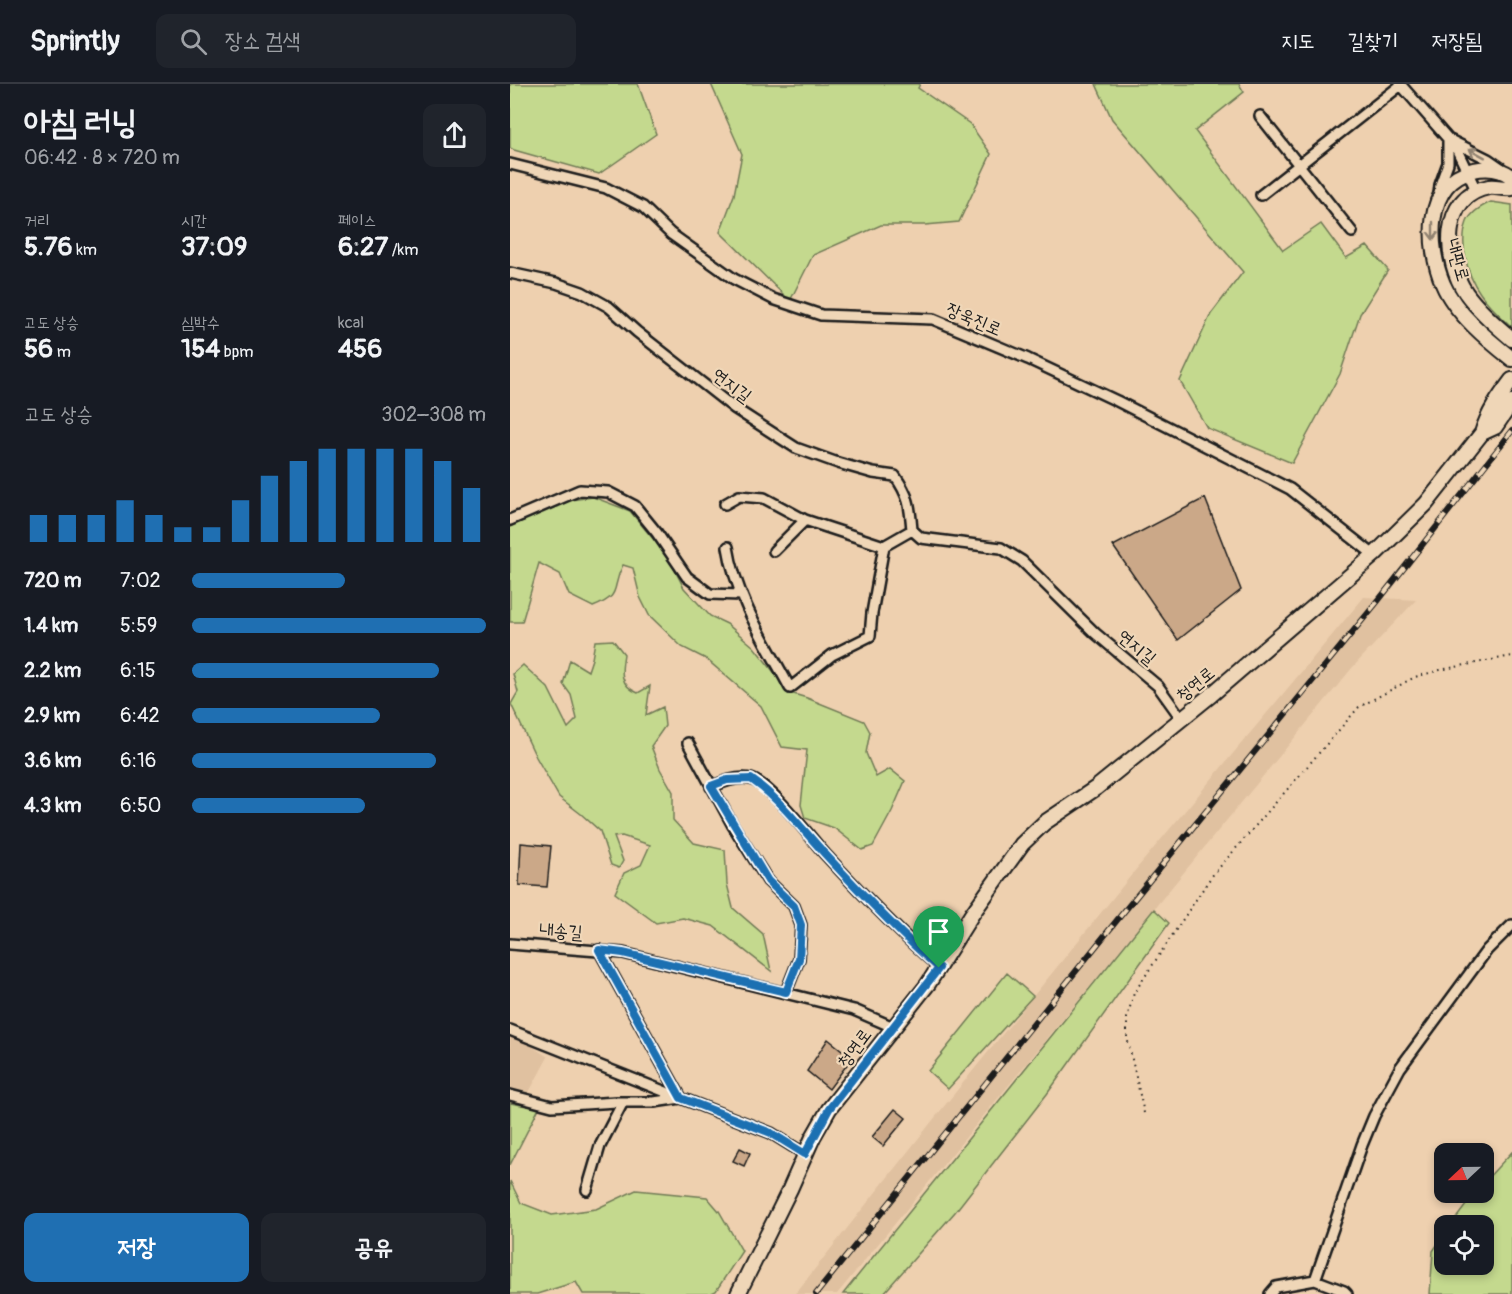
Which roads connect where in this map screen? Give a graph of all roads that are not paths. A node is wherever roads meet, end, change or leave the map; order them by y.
1 (1400, 85) edge
2 (1260, 116) dead end
3 (1448, 139) junction
4 (510, 164) edge
5 (1299, 165) junction
6 (1467, 171) junction
7 (1508, 174) edge
8 (1512, 188) edge
9 (1477, 192) junction
10 (1261, 195) dead end
11 (1438, 200) junction
12 (1352, 232) dead end
13 (510, 273) edge
14 (1512, 339) edge
15 (1512, 359) edge
16 (1512, 380) edge
17 (1512, 402) edge
18 (1482, 433) junction
19 (725, 504) dead end
20 (510, 519) edge
21 (805, 520) junction
22 (912, 530) junction
23 (884, 546) junction
24 (728, 547) dead end
25 (774, 551) dead end
26 (1374, 555) junction
27 (741, 595) junction
28 (1181, 718) junction
29 (688, 743) dead end
30 (711, 786) junction
31 (1512, 925) edge
32 (510, 944) edge
33 (599, 950) junction
34 (939, 968) junction
35 (786, 992) junction
36 (892, 1027) junction
37 (510, 1030) edge
38 (510, 1095) edge
39 (681, 1098) junction
40 (623, 1102) junction
41 (805, 1154) junction
42 (587, 1190) dead end
43 (1316, 1280) junction
44 (738, 1294) edge
45 (1270, 1294) edge
46 (1347, 1294) edge

1 - 3 street
1 - 5 street
2 - 5 street
3 - 6 street
7 -> 3 street
3 - 11 street
4 - 26 street, 장욱진로
5 - 10 street
5 - 12 street
6 - 7 main road
6 - 9 street
6 - 11 main road, 내판로
8 - 9 main road
9 - 14 main road, 내판로
11 -> 15 main road, 내판로
13 - 22 street, 연지길
16 - 18 main road, 청연로
17 - 18 main road, 청연로
18 - 26 main road, 청연로
19 - 21 street
20 - 27 street
21 - 23 street
21 - 25 street
22 - 23 street
22 - 28 street, 연지길
23 - 27 street
24 - 27 street
26 - 28 main road, 청연로
28 - 34 main road, 청연로
29 - 30 street
30 - 34 street
30 - 35 street
31 - 43 street
32 - 33 street, 내송길
33 - 35 street, 내송길
33 - 39 street
34 - 36 main road, 청연로
35 - 36 street, 내송길
36 - 41 main road, 청연로
37 - 39 street
38 - 40 street
39 - 40 street
39 - 41 street
40 - 42 street
41 - 44 main road, 청연로
43 - 45 street
43 - 46 street

